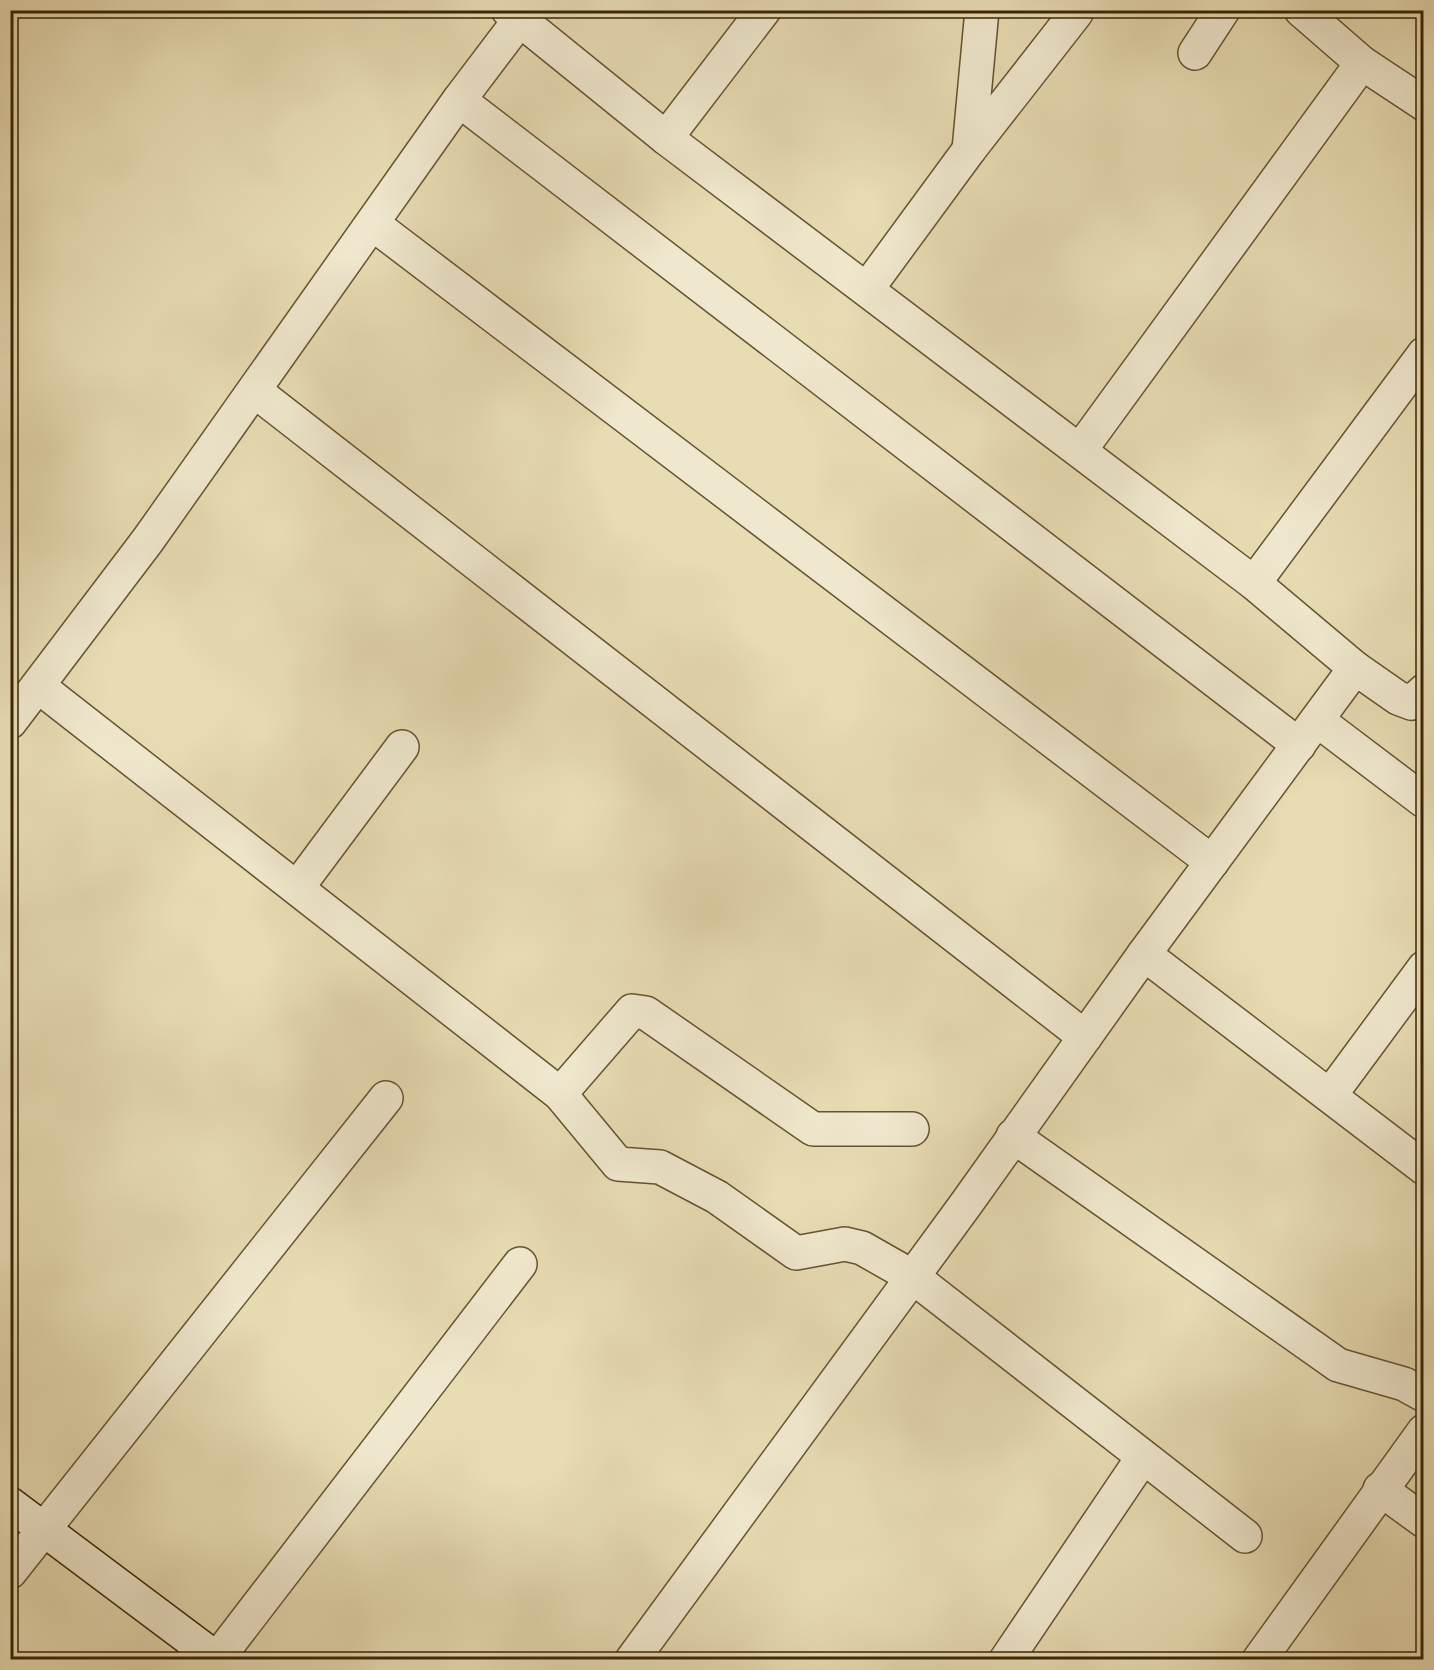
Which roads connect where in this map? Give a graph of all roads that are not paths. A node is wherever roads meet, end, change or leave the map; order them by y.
1 (764, 10) edge
2 (982, 10) edge
3 (1223, 10) edge
4 (1301, 10) edge
5 (518, 14) edge
6 (1076, 14) dead end
7 (1195, 53) dead end
8 (1362, 63) junction
9 (459, 100) junction
10 (1424, 104) edge
11 (666, 138) junction
12 (969, 150) junction
13 (373, 224) junction
14 (867, 289) junction
15 (1424, 354) edge
16 (255, 391) junction
17 (1081, 449) junction
18 (1254, 583) junction
19 (1355, 668) junction
20 (38, 686) junction
21 (1424, 691) edge
22 (10, 722) edge
23 (1308, 733) junction
24 (402, 747) dead end
25 (1424, 801) edge
26 (1212, 862) junction
27 (297, 888) junction
28 (1144, 954) junction
29 (1424, 968) edge
30 (1085, 1037) junction
31 (560, 1094) junction
32 (1331, 1094) junction
33 (386, 1098) dead end
34 (912, 1129) dead end
35 (1013, 1136) junction
36 (1424, 1168) edge
37 (520, 1264) dead end
38 (913, 1277) junction
39 (1424, 1395) edge
40 (1424, 1431) edge
41 (1143, 1457) junction
42 (1380, 1489) junction
43 (10, 1504) edge
44 (1424, 1521) edge
45 (43, 1529) junction
46 (1245, 1536) dead end
47 (10, 1572) edge
48 (218, 1659) edge
49 (632, 1659) edge
50 (1006, 1659) edge
51 (1259, 1659) edge

1 - 11 street
2 - 12 street
3 - 7 street
4 - 8 street
5 - 9 street
5 - 11 street
6 - 12 street
8 - 10 street
8 - 17 street
9 - 13 street
9 - 23 street
11 - 14 street
12 - 14 street
13 - 16 street
13 - 26 street
14 - 17 street
15 - 18 street
16 - 20 street
16 - 30 street
17 - 18 street
18 - 19 street
19 - 21 street
19 - 23 street
20 - 22 street
20 - 27 street
23 - 25 street
23 - 26 street
24 - 27 street
26 - 28 street
27 - 31 street
28 - 30 street
28 - 32 street
29 - 32 street
30 - 35 street
31 - 34 street
31 - 38 street
32 - 36 street
33 - 45 street
35 - 38 street
35 - 39 street
37 - 48 street
38 - 41 street
38 - 49 street
40 - 42 street
41 - 46 street
41 - 50 street
42 - 44 street
42 - 51 street
43 - 45 street
45 - 47 street
45 - 48 street

